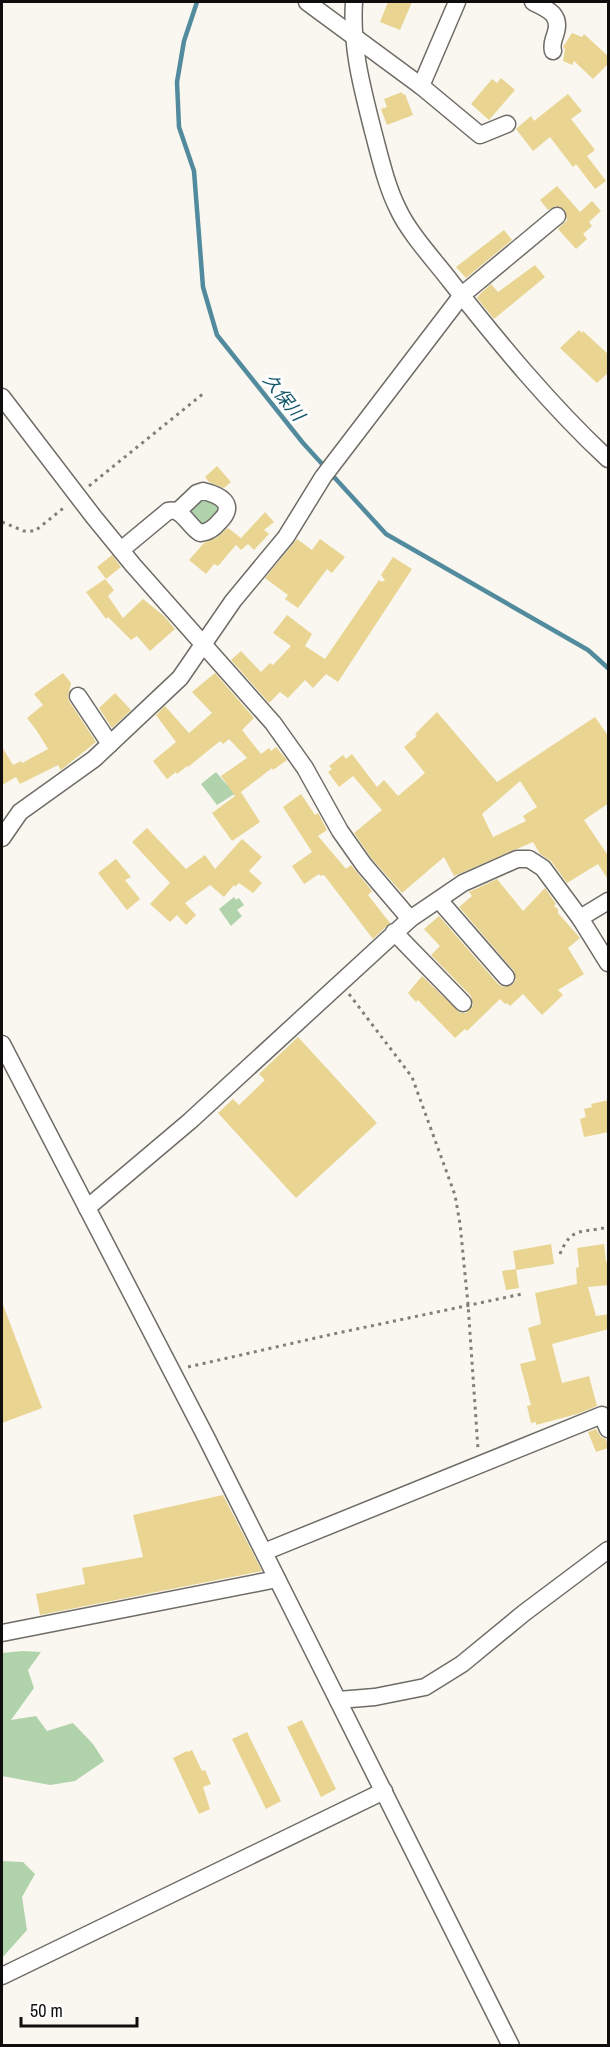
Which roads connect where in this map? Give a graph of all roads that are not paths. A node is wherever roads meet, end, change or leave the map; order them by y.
1 (307, 2) edge
2 (354, 2) edge
3 (457, 2) edge
4 (533, 2) edge
5 (353, 36) junction
6 (553, 51) dead end
7 (421, 86) junction
8 (507, 124) dead end
9 (557, 216) dead end
10 (462, 296) junction
11 (2, 397) edge
12 (609, 459) edge
13 (178, 512) dead end
14 (121, 550) junction
15 (204, 644) junction
16 (78, 696) dead end
17 (110, 744) junction
18 (2, 838) edge
19 (439, 900) junction
20 (609, 901) edge
21 (580, 918) junction
22 (410, 919) junction
23 (394, 932) junction
24 (609, 963) edge
25 (506, 977) dead end
26 (463, 1003) dead end
27 (2, 1044) edge
28 (87, 1208) junction
29 (609, 1430) edge
30 (609, 1550) edge
31 (264, 1552) junction
32 (277, 1579) junction
33 (2, 1633) edge
34 (338, 1700) junction
35 (384, 1791) junction
36 (2, 1976) edge
37 (511, 2046) edge

1 - 5 street
2 - 5 street
3 - 7 street
4 - 6 street
5 - 7 street
5 - 10 street
7 - 8 street
9 - 10 street
10 - 12 street
10 - 15 street
11 - 14 street
13 - 14 street
14 - 15 street
15 - 17 street
15 - 22 street
16 - 17 street
17 - 18 street
19 - 21 street
19 - 22 street
19 - 25 street
20 - 21 street
21 - 24 street
22 - 23 street
23 - 26 street
23 - 28 street
27 - 28 street
28 - 31 street
29 - 31 street
30 - 34 street
31 - 32 street
32 - 33 street
32 - 34 street
34 - 35 street
35 - 36 street
35 - 37 street

